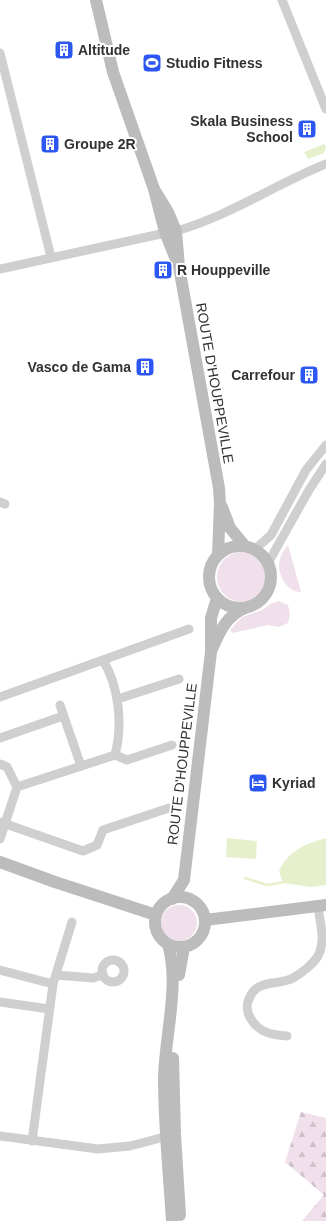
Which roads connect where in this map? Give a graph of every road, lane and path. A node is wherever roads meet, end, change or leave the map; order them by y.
1 (96, 0) edge
2 (282, 0) edge
3 (0, 53) edge
4 (326, 109) edge
5 (326, 164) edge
6 (173, 235) junction
7 (51, 257) junction
8 (180, 267) junction
9 (0, 269) edge
10 (326, 445) edge
11 (326, 464) edge
12 (220, 504) junction
13 (250, 548) junction
14 (218, 555) junction
15 (268, 563) junction
16 (217, 598) junction
17 (245, 608) junction
18 (189, 629) dead end
19 (211, 652) junction
20 (103, 660) junction
21 (179, 679) dead end
22 (0, 697) edge
23 (118, 700) junction
24 (60, 705) dead end
25 (63, 716) junction
26 (0, 738) edge
27 (172, 745) dead end
28 (115, 755) junction
29 (0, 764) edge
30 (82, 766) junction
31 (17, 787) junction
32 (169, 808) dead end
33 (2, 823) edge
34 (0, 838) edge
35 (0, 862) edge
36 (184, 880) junction
37 (172, 899) junction
38 (192, 901) junction
39 (322, 905) edge
40 (156, 915) junction
41 (204, 920) junction
42 (72, 922) dead end
43 (168, 944) junction
44 (184, 947) junction
45 (0, 970) edge
46 (103, 975) dead end
47 (54, 979) junction
48 (0, 1002) edge
49 (49, 1009) junction
50 (287, 1036) dead end
51 (169, 1101) junction
52 (171, 1135) junction
53 (0, 1136) edge
54 (32, 1141) junction
55 (172, 1221) edge
56 (181, 1221) edge

1 - 6 street, ROUTE D'HOUPPEVILLE
2 - 4 street
3 - 7 street
5 - 6 street
6 - 7 street
6 - 8 street, ROUTE D'HOUPPEVILLE
6 - 8 street, ROUTE D'HOUPPEVILLE
7 - 9 street
8 - 12 street, ROUTE D'HOUPPEVILLE
10 - 13 street
11 - 15 street
12 - 13 street, ROUTE D'HOUPPEVILLE
12 - 14 street, ROUTE D'HOUPPEVILLE
13 - 14 street
13 - 15 street
14 - 16 street
15 - 17 street
16 - 17 street
16 - 19 street, ROUTE D'HOUPPEVILLE
17 - 19 street, ROUTE D'HOUPPEVILLE
18 - 20 street
19 - 36 street, ROUTE D'HOUPPEVILLE
20 - 22 street
20 - 23 street
21 - 23 street
23 - 28 street
24 - 25 street
25 - 26 street
25 - 30 street
27 - 28 street
28 - 30 street
29 - 31 street
30 - 31 street
31 - 33 street
32 - 33 street
33 - 34 street
35 - 40 street
36 - 37 street, ROUTE D'HOUPPEVILLE
36 - 38 street, ROUTE D'HOUPPEVILLE
37 - 38 street
37 - 40 street
38 - 41 street
39 - 41 street
39 - 50 street
40 - 43 street
41 - 44 street
42 - 47 street
43 - 44 street
43 - 51 street
44 - 51 street
45 - 47 street
46 - 47 street
47 - 49 street
48 - 49 street
49 - 54 street
51 - 52 street
52 - 54 street
52 - 55 street
52 - 56 street
53 - 54 street

